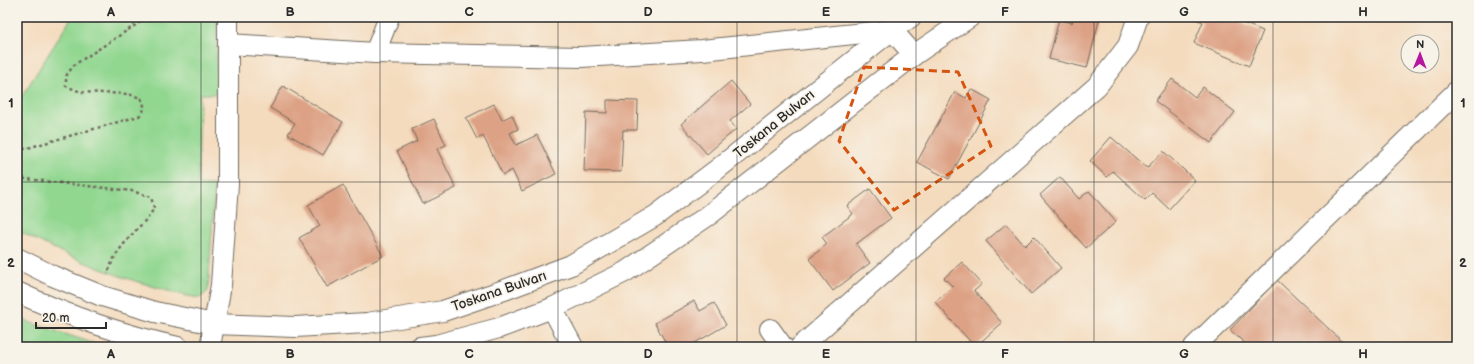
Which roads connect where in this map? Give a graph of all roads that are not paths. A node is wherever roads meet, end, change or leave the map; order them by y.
1 (228, 17) edge
2 (389, 17) edge
3 (911, 17) edge
4 (970, 17) edge
5 (1138, 17) edge
6 (892, 30) junction
7 (228, 44) junction
8 (375, 53) junction
9 (914, 55) junction
10 (1457, 91) edge
11 (17, 258) edge
12 (17, 292) edge
13 (552, 308) junction
14 (214, 324) junction
15 (770, 328) dead end
16 (178, 347) edge
17 (210, 347) edge
18 (420, 347) edge
19 (573, 347) edge
20 (783, 347) edge
21 (800, 347) edge
22 (1194, 347) edge

1 - 7 street
2 - 8 street
3 - 6 street, Toskana Bulvarı
4 - 9 street
5 - 21 street
6 - 8 street
6 - 9 street
6 - 14 street, Toskana Bulvarı
7 - 8 street
7 - 14 street
9 - 13 street
10 - 22 street
11 - 14 street, Toskana Bulvarı
12 - 16 street
13 - 18 street
13 - 19 street
14 - 17 street
15 - 20 street

